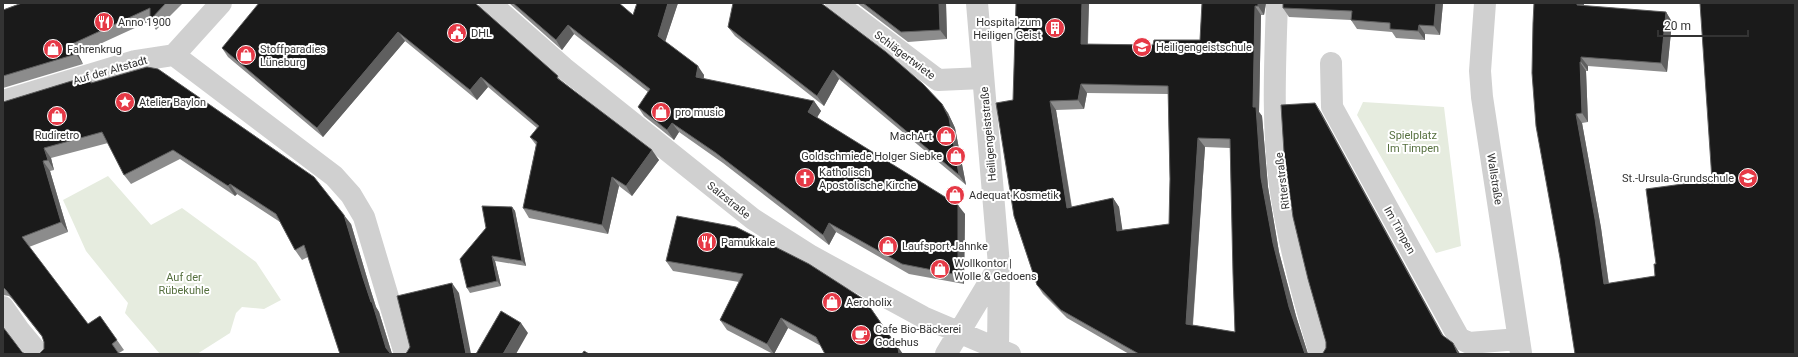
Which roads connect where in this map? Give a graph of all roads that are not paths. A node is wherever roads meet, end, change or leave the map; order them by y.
1 (221, 3) edge
2 (490, 3) edge
3 (836, 3) edge
4 (977, 3) edge
5 (1277, 3) edge
6 (1485, 3) edge
7 (174, 55) junction
8 (1330, 64) dead end
9 (982, 78) junction
10 (3, 101) edge
11 (999, 265) junction
12 (3, 307) edge
13 (958, 332) junction
14 (1520, 346) edge
15 (1004, 352) edge
16 (39, 354) edge
17 (405, 354) edge
18 (946, 354) edge
19 (1320, 354) edge

1 - 7 street
2 - 13 street, Salzstraße
3 - 9 street, Schlägertwiete
4 - 9 street, Heiligengeiststraße
5 - 19 street, Ritterstraße
6 - 14 street, Wallstraße
7 - 10 street, Auf der Altstadt
7 - 17 street
8 - 14 street, Im Timpen
9 - 11 street, Heiligengeiststraße
11 - 13 street
11 - 15 street, Heiligengeiststraße
12 - 16 street
13 - 15 street, Salzstraße
13 - 18 street

